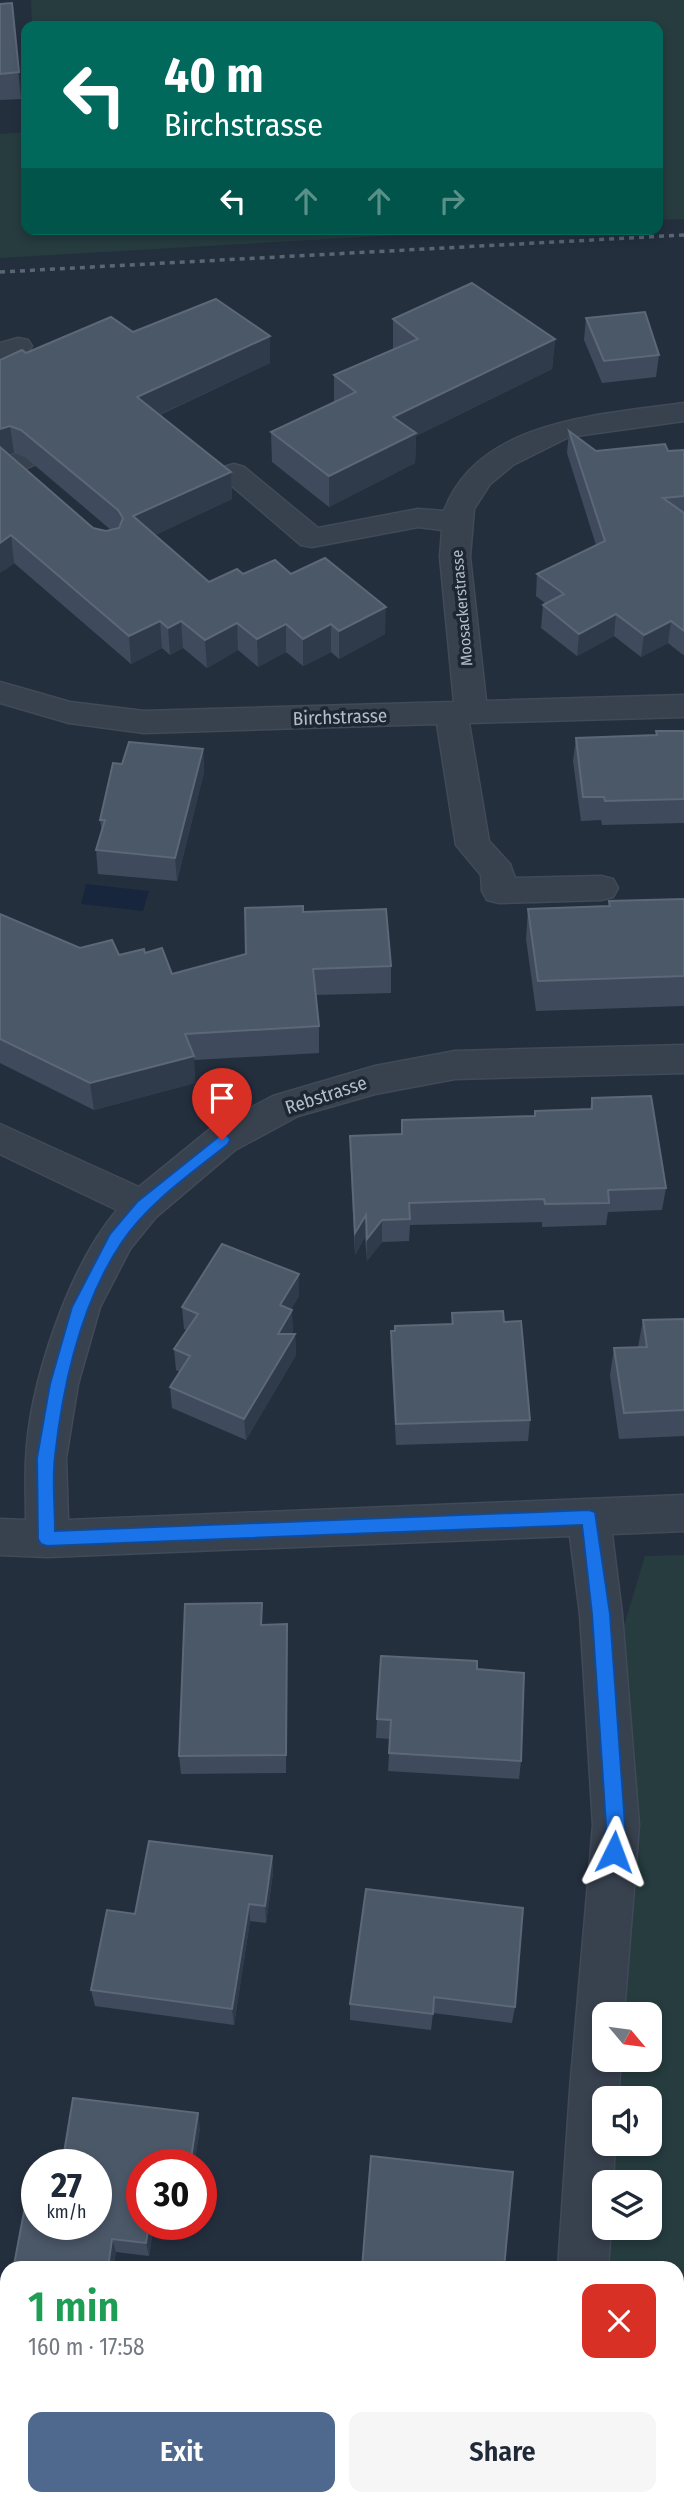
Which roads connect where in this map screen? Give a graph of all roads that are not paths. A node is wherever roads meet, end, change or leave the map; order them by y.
1 (684, 412) edge
2 (40, 452) edge
3 (15, 473) edge
4 (234, 473) edge
5 (458, 522) junction
6 (0, 692) edge
7 (684, 706) edge
8 (461, 712) junction
9 (601, 888) dead end
10 (684, 1059) edge
11 (0, 1138) edge
12 (143, 1206) junction
13 (684, 1513) edge
14 (589, 1517) junction
15 (0, 1537) edge
16 (47, 1539) junction
17 (583, 2261) edge

1 - 5 street, Moosackerstrasse
2 - 3 street
4 - 5 street
5 - 8 street, Moosackerstrasse
6 - 8 street, Birchstrasse
7 - 8 street, Birchstrasse
8 - 9 street, Moosackerstrasse
10 - 12 street, Rebstrasse
11 - 12 street
12 - 16 street, Rebstrasse
13 - 14 street
14 - 16 street
14 - 17 street
15 - 16 street

